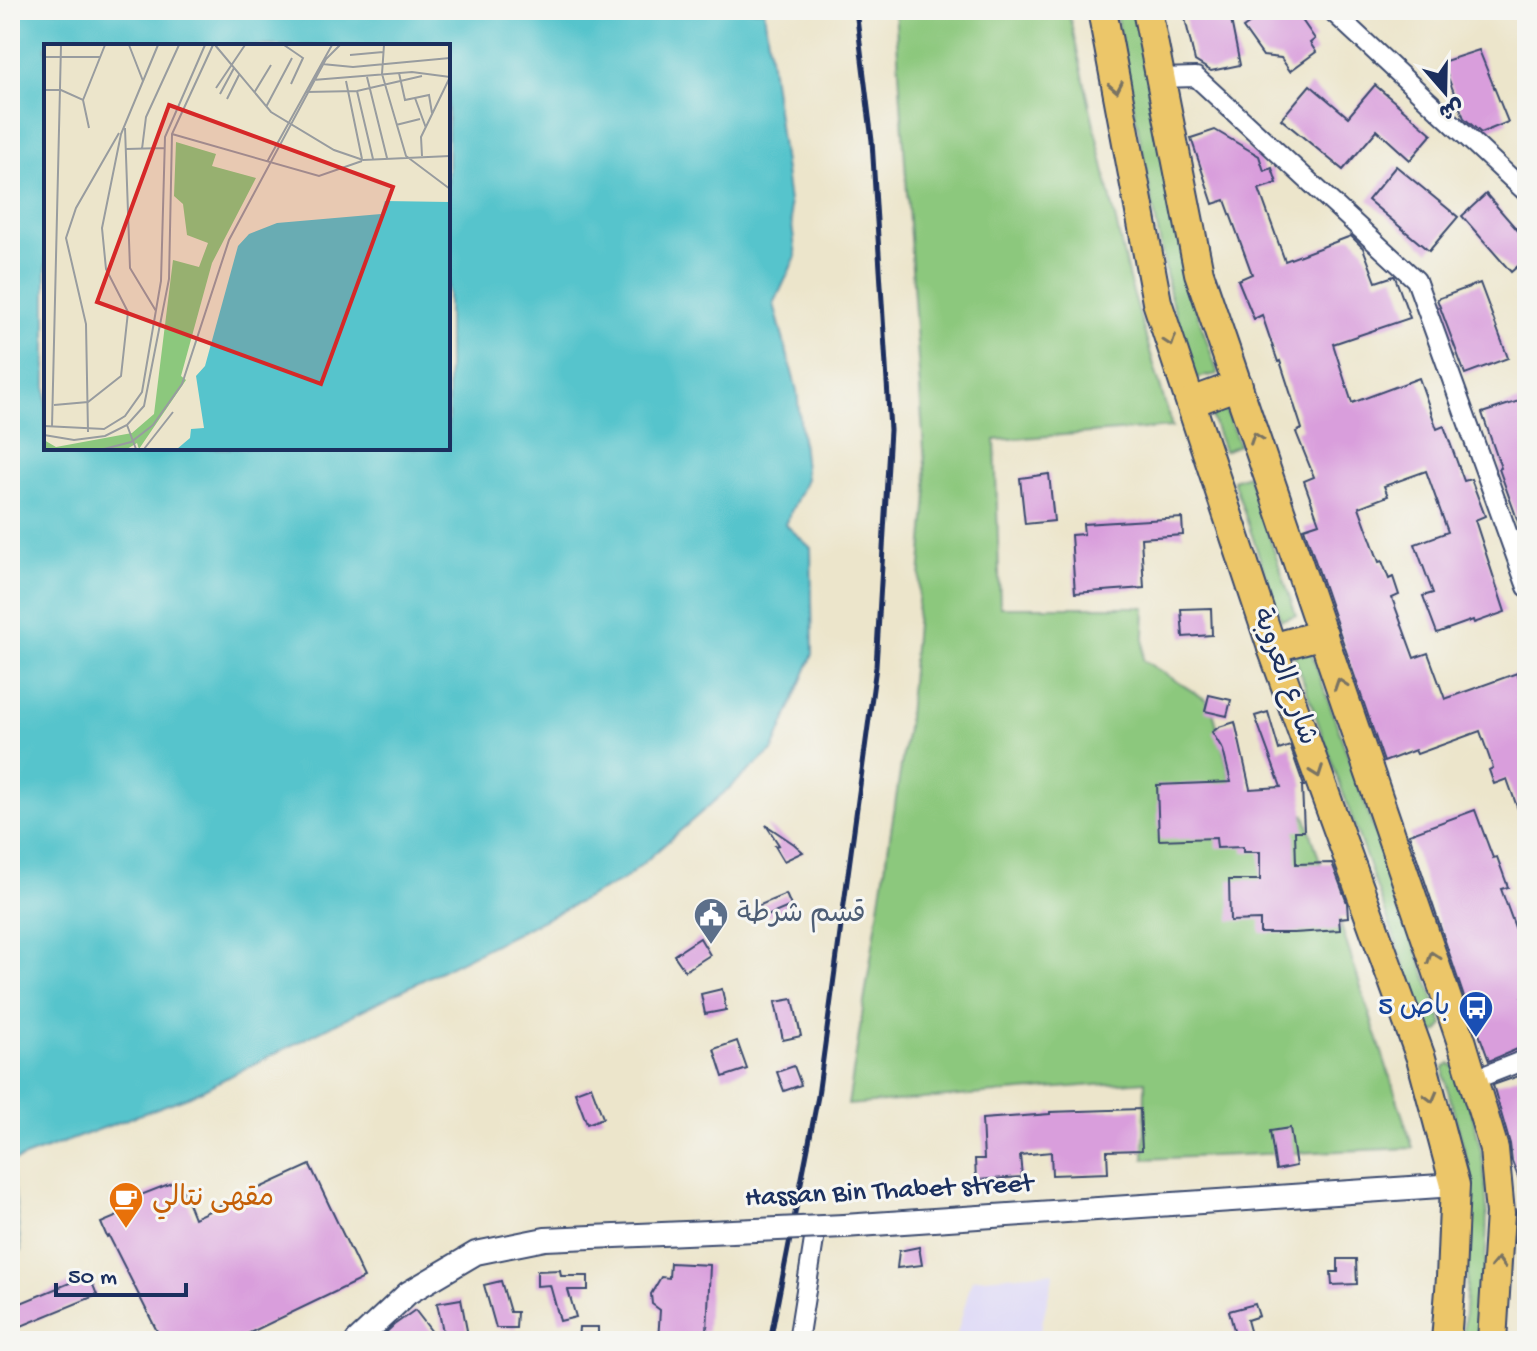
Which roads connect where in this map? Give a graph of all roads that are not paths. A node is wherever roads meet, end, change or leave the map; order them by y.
1 (1102, 10) edge
2 (1147, 10) edge
3 (1331, 10) edge
4 (1160, 78) junction
5 (1527, 193) edge
6 (1238, 385) junction
7 (1192, 402) junction
8 (1527, 587) edge
9 (1323, 634) junction
10 (1272, 648) junction
11 (1462, 1043) junction
12 (1421, 1058) junction
13 (1527, 1059) edge
14 (1473, 1080) junction
15 (1455, 1185) junction
16 (816, 1227) junction
17 (357, 1341) edge
18 (798, 1341) edge
19 (1446, 1341) edge
20 (1492, 1341) edge

1 -> 7 main road, شارع العروبة
2 - 4 main road, شارع العروبة
3 - 5 street
4 - 6 main road, شارع العروبة
4 - 8 street
6 - 7 main road
9 -> 6 main road, شارع العروبة
7 - 10 main road, شارع العروبة
9 - 10 main road
11 -> 9 main road, شارع العروبة
10 -> 12 main road, شارع العروبة
11 - 12 main road
11 - 14 main road, شارع العروبة
12 -> 15 main road, شارع العروبة
13 - 14 street
20 -> 14 main road, شارع العروبة
15 - 16 street, Hassan Bin Thabet street, bridge
15 - 19 main road, شارع العروبة
16 - 17 street, Hassan Bin Thabet street, bridge
16 - 18 street

